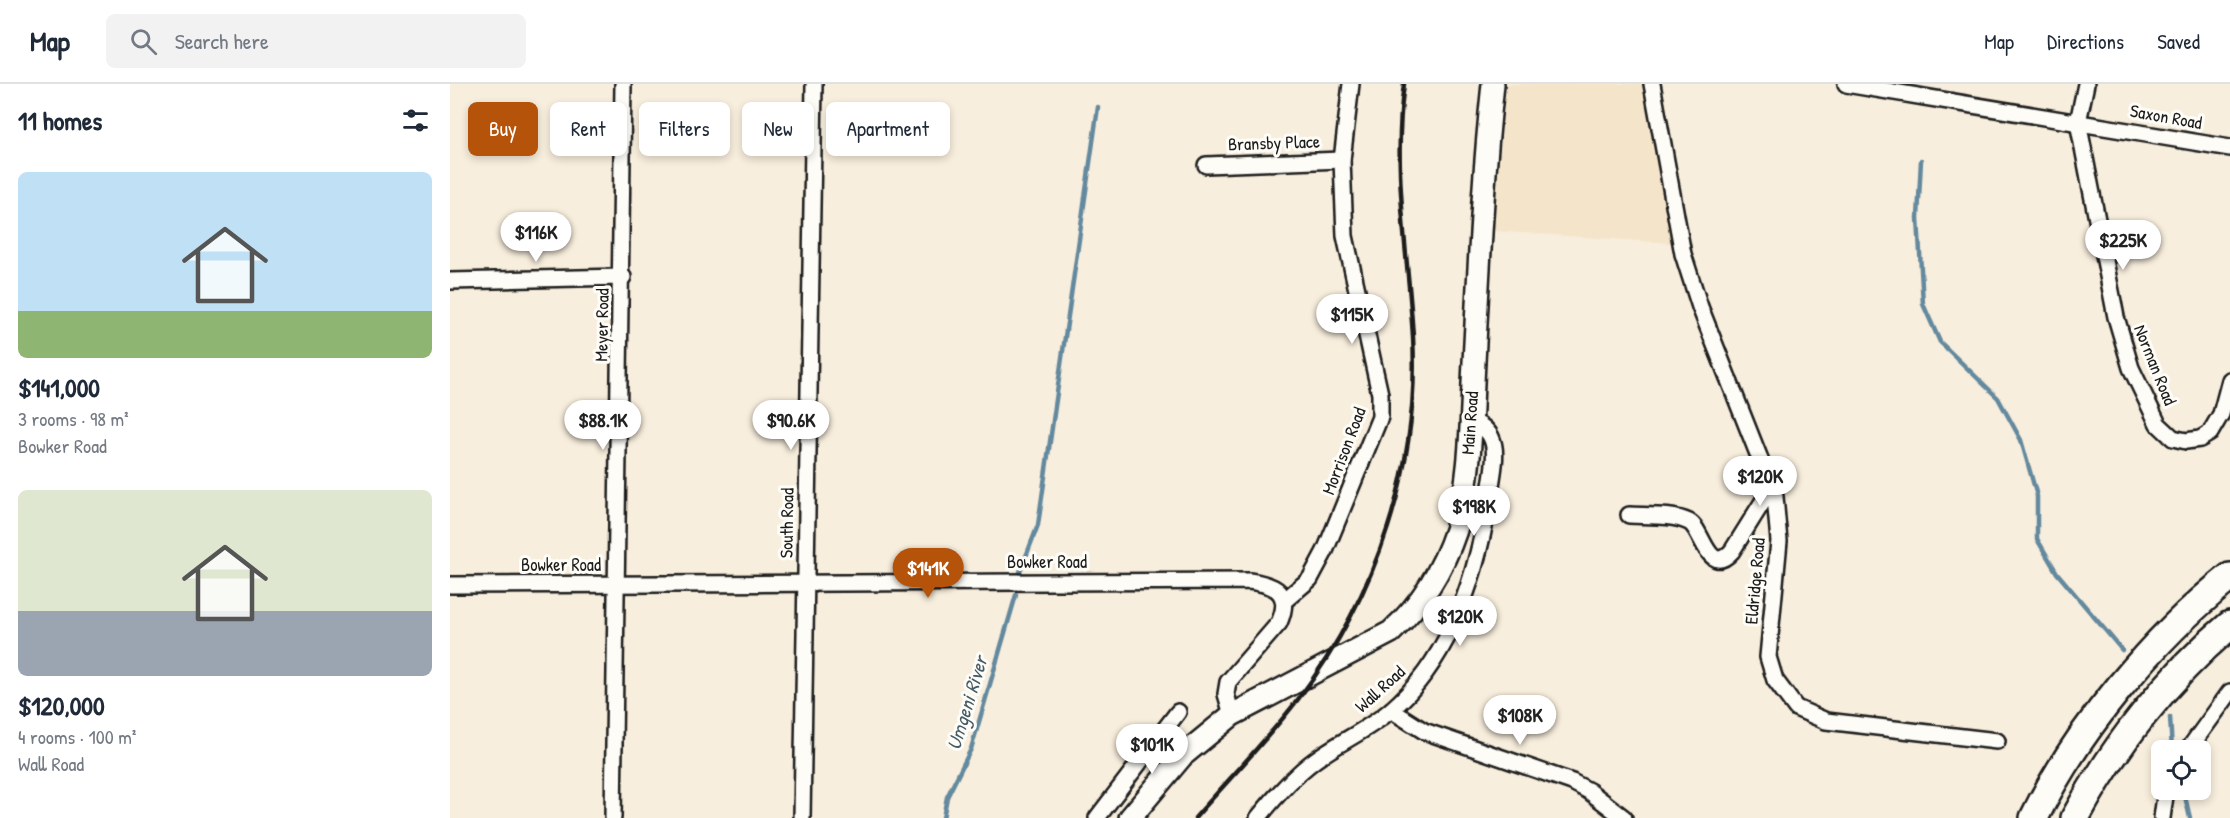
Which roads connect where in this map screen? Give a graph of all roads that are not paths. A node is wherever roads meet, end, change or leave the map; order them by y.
1 (623, 84) edge
2 (814, 84) edge
3 (1351, 84) edge
4 (1493, 84) edge
5 (1652, 84) edge
6 (1846, 84) edge
7 (2086, 84) edge
8 (2078, 122) junction
9 (2230, 148) edge
10 (1342, 160) junction
11 (1206, 165) dead end
12 (622, 277) junction
13 (450, 281) edge
14 (2230, 380) edge
15 (1471, 421) junction
16 (1772, 487) junction
17 (1629, 515) dead end
18 (2230, 576) edge
19 (617, 584) junction
20 (804, 584) junction
21 (450, 585) edge
22 (1284, 601) junction
23 (2230, 625) edge
24 (2230, 692) edge
25 (1391, 710) junction
26 (1178, 712) dead end
27 (1232, 715) junction
28 (2195, 740) edge
29 (1997, 741) dead end
30 (2164, 800) edge
31 (613, 818) edge
32 (802, 818) edge
33 (1096, 818) edge
34 (1130, 818) edge
35 (1258, 818) edge
36 (1624, 818) edge
37 (2034, 818) edge
38 (2075, 818) edge
39 (2162, 818) edge

1 - 12 street, Meyer Road
2 - 20 street, South Road
3 - 10 street, Morrison Road
4 - 15 main road, Main Road
5 - 16 street, Eldridge Road
6 - 8 street, Saxon Road
7 - 8 street, Norman Road
8 - 9 street, Saxon Road
8 - 14 street, Norman Road
10 - 11 street, Bransby Place
10 - 22 street, Morrison Road
12 - 13 street
12 - 19 street, Meyer Road
15 - 25 street, Wall Road
15 - 27 main road, Main Road
16 - 17 street
16 - 29 street, Eldridge Road
18 - 37 highway
19 - 20 street, Bowker Road
19 - 21 street, Bowker Road
19 - 31 street, Meyer Road
20 - 22 street, Bowker Road
20 - 32 street, South Road
22 - 27 street
23 - 38 highway
24 - 28 street
25 - 35 street, Wall Road
25 - 36 street
26 - 33 street
27 - 34 main road, Main Road
30 - 39 street

